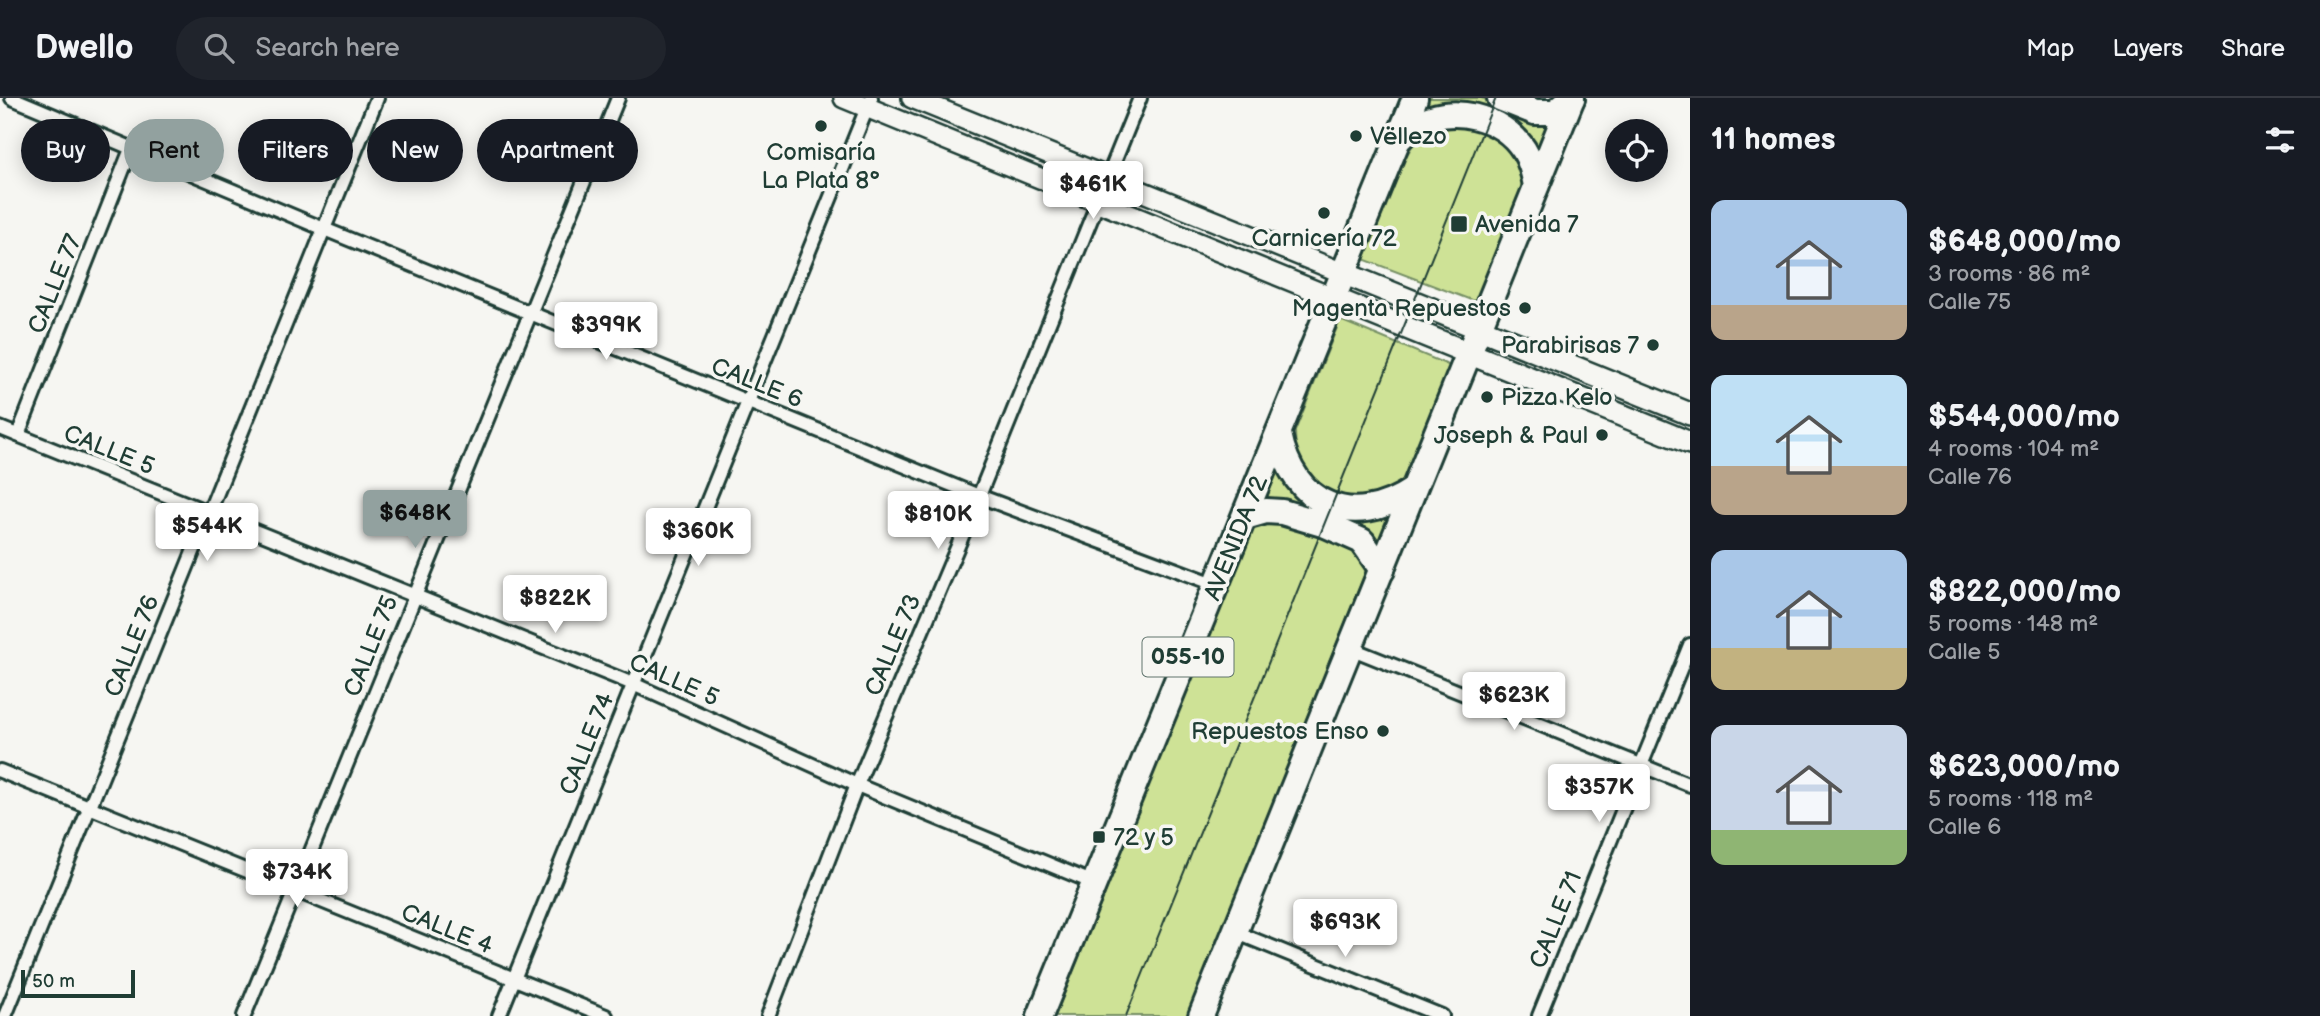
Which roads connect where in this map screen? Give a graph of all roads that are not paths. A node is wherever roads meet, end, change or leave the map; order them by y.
1 (12, 98) edge
2 (377, 98) edge
3 (618, 98) edge
4 (844, 98) edge
5 (912, 98) edge
6 (1140, 98) edge
7 (1415, 98) edge
8 (1500, 98) edge
9 (1572, 98) edge
10 (869, 103) edge
11 (1399, 139) junction
12 (124, 146) edge
13 (124, 167) edge
14 (1108, 177) junction
15 (211, 182) edge
16 (1536, 186) junction
17 (1098, 201) junction
18 (324, 229) junction
19 (1343, 273) junction
20 (1333, 298) junction
21 (529, 313) junction
22 (1479, 328) junction
23 (1469, 353) junction
24 (748, 402) junction
25 (1690, 414) edge
26 (0, 428) edge
27 (1279, 434) junction
28 (18, 435) junction
29 (1690, 443) edge
30 (1413, 490) junction
31 (979, 496) junction
32 (209, 513) junction
33 (1245, 517) junction
34 (1382, 570) junction
35 (1217, 585) junction
36 (414, 596) junction
37 (1690, 645) edge
38 (1350, 648) junction
39 (633, 684) junction
40 (1641, 766) junction
41 (0, 771) edge
42 (857, 785) junction
43 (1690, 785) edge
44 (90, 808) junction
45 (1094, 883) junction
46 (295, 890) junction
47 (1235, 932) junction
48 (514, 979) junction
49 (5, 1016) edge
50 (244, 1016) edge
51 (499, 1016) edge
52 (606, 1016) edge
53 (768, 1016) edge
54 (1040, 1016) edge
55 (1201, 1016) edge
56 (1442, 1016) edge
57 (1539, 1016) edge

1 - 12 street, CALLE 6
2 - 18 street, CALLE 76
3 - 21 street, CALLE 75
4 - 10 main road
5 - 14 main road
6 - 14 street, CALLE 73
7 - 11 highway, AVENIDA 72 / 055-10
8 - 9 highway
9 - 16 highway
10 - 17 main road
10 - 24 street, CALLE 74
11 - 16 highway
11 - 19 highway, AVENIDA 72 / 055-10
13 - 28 street, CALLE 77
14 - 17 street, CALLE 73
14 - 19 main road
15 - 18 street, CALLE 6
16 - 22 highway
17 - 20 main road
17 - 31 street, CALLE 73
18 - 21 street, CALLE 6
18 - 32 street, CALLE 76
19 - 20 highway, AVENIDA 72 / 055-10
19 - 22 main road
20 - 23 main road
20 - 27 highway, AVENIDA 72 / 055-10
21 - 24 street, CALLE 6
21 - 36 street, CALLE 75
22 - 23 highway
22 - 25 main road
23 - 29 main road
23 - 30 highway
24 - 31 street, CALLE 6
24 - 39 street, CALLE 74
26 - 28 street, CALLE 5
27 - 30 highway
27 - 33 highway, AVENIDA 72 / 055-10
28 - 32 street, CALLE 5
30 - 34 highway
31 - 35 street, CALLE 6
31 - 42 street, CALLE 73
32 - 36 street, CALLE 5
32 - 44 street, CALLE 76
33 - 34 highway
33 - 35 highway, AVENIDA 72 / 055-10
34 - 38 highway
35 - 45 highway, AVENIDA 72 / 055-10
36 - 39 street, CALLE 5
36 - 46 street, CALLE 75
37 - 40 street, CALLE 71
38 - 40 street
38 - 47 highway
39 - 42 street, CALLE 5
39 - 48 street, CALLE 74
40 - 43 street
40 - 57 street, CALLE 71
41 - 44 street, CALLE 4
42 - 45 street, CALLE 5
42 - 53 street, CALLE 73
44 - 46 street, CALLE 4
44 - 49 street, CALLE 76
45 - 54 highway, AVENIDA 72 / 055-10
46 - 48 street, CALLE 4
46 - 50 street, CALLE 75
47 - 55 highway
47 - 56 street
48 - 51 street, CALLE 74
48 - 52 street, CALLE 4

